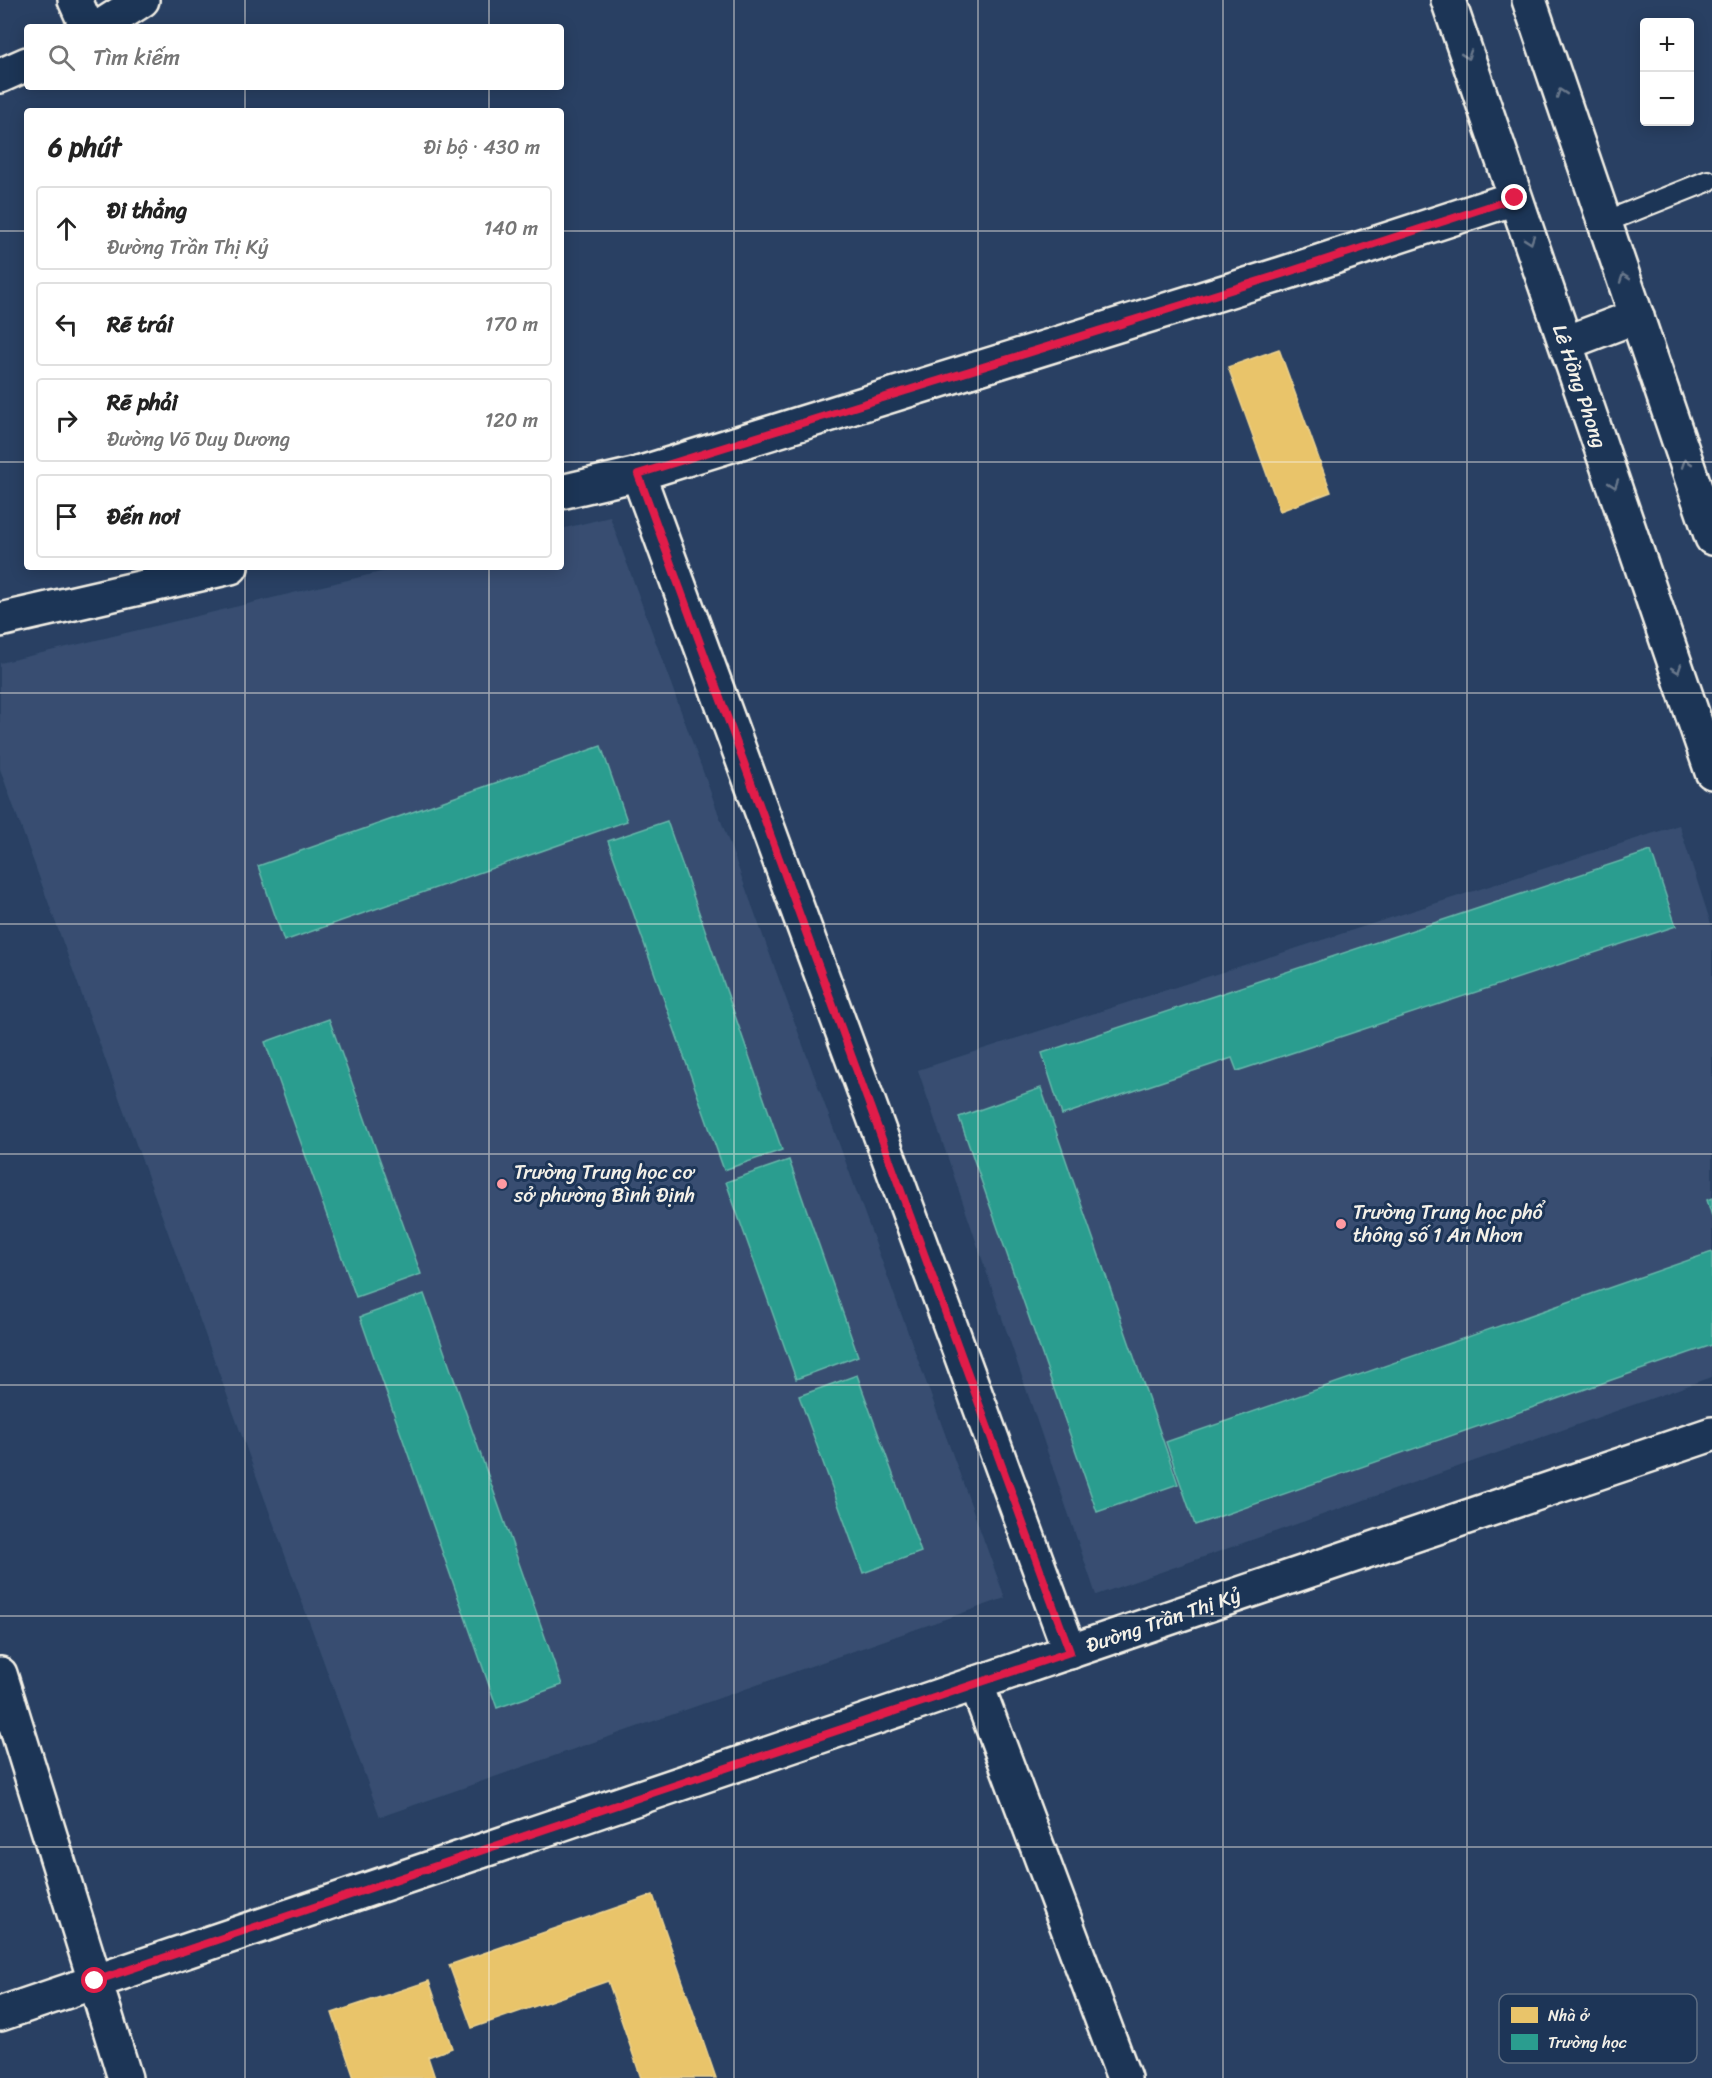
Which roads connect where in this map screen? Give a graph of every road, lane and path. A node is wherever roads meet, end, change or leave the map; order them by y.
1 (75, 0) edge
2 (142, 0) edge
3 (1449, 0) edge
4 (1529, 0) edge
5 (86, 24) edge
6 (105, 24) edge
7 (24, 65) edge
8 (0, 76) edge
9 (1708, 181) dead end
10 (1515, 198) junction
11 (1605, 222) junction
12 (1637, 316) junction
13 (1566, 343) junction
14 (638, 474) junction
15 (564, 491) edge
16 (1712, 538) edge
17 (218, 570) edge
18 (0, 620) edge
19 (1712, 772) edge
20 (1712, 1434) edge
21 (1070, 1652) junction
22 (0, 1674) edge
23 (976, 1683) junction
24 (95, 1981) junction
25 (0, 2014) edge
26 (125, 2078) edge
27 (1124, 2078) edge

1 - 5 street
2 - 6 street
3 -> 10 street, Lê Hồng Phong
11 -> 4 street
7 - 8 street
9 - 11 lane
10 -> 13 street, Lê Hồng Phong
10 - 14 street
12 -> 11 street
12 - 13 street
16 -> 12 street
13 -> 19 street, Lê Hồng Phong
14 - 15 street
14 - 21 street
17 - 18 street
20 - 21 street, Đường Trần Thị Kỷ
21 - 23 street, Đường Trần Thị Kỷ
22 - 24 street
23 - 24 street, Đường Trần Thị Kỷ
23 - 27 street
24 - 25 street, Đường Trần Thị Kỷ
24 - 26 street

